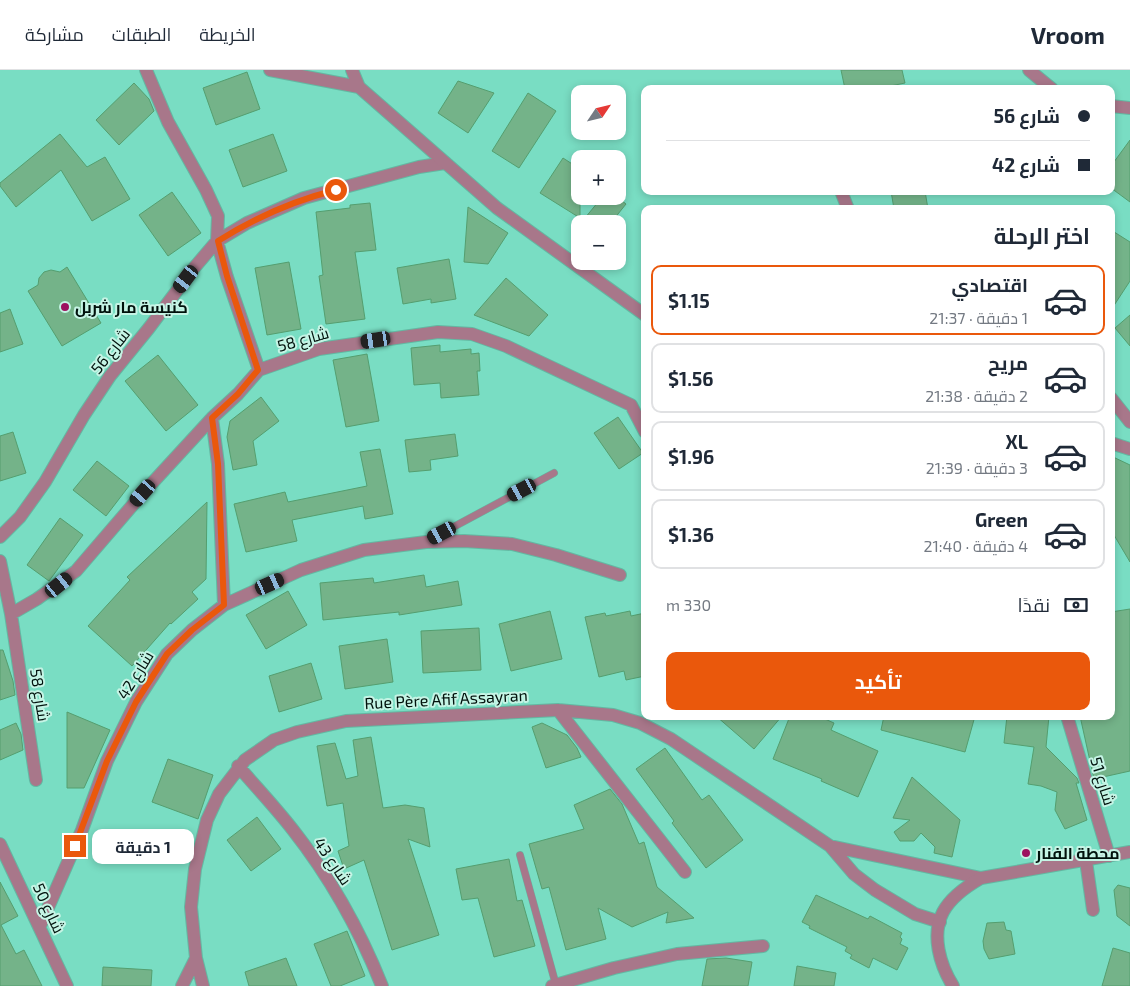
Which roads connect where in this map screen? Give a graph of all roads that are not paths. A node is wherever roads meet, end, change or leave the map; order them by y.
1 (146, 70) edge
2 (270, 70) edge
3 (352, 70) edge
4 (1028, 70) edge
5 (1047, 85) edge
6 (359, 87) junction
7 (1115, 106) edge
8 (1130, 108) edge
9 (445, 163) junction
10 (218, 241) junction
11 (641, 312) edge
12 (258, 370) junction
13 (1115, 403) edge
14 (212, 418) junction
15 (1130, 422) edge
16 (641, 424) edge
17 (1115, 444) edge
18 (1130, 449) edge
19 (554, 473) dead end
20 (0, 537) edge
21 (426, 542) junction
22 (0, 561) edge
23 (620, 575) dead end
24 (224, 605) junction
25 (11, 614) junction
26 (558, 710) junction
27 (1068, 720) edge
28 (238, 766) junction
29 (36, 780) dead end
30 (0, 844) edge
31 (830, 846) junction
32 (1130, 852) edge
33 (520, 855) dead end
34 (1109, 856) junction
35 (1086, 861) junction
36 (686, 872) dead end
37 (981, 878) junction
38 (1093, 910) dead end
39 (940, 922) junction
40 (40, 926) junction
41 (763, 946) dead end
42 (196, 958) junction
43 (67, 986) edge
44 (182, 986) edge
45 (203, 986) edge
46 (382, 986) edge
47 (554, 986) edge
48 (952, 986) edge

1 - 10 street
2 - 6 street
3 - 6 street
4 - 5 street
6 - 9 street
7 - 8 street
9 - 10 street, شارع 56
9 - 11 street
10 - 12 street
10 - 20 street, شارع 56
12 - 14 street
12 - 16 street, شارع 58
13 - 15 street
14 - 24 street
14 - 25 street
17 - 18 street
19 - 21 lane
21 - 23 street, شارع 42
21 - 24 street, شارع 42
22 - 25 street, شارع 58
24 - 40 street, شارع 42
25 - 29 street, شارع 58
26 - 28 street, Rue Père Afif Assayran
26 - 31 street, Rue Père Afif Assayran
26 - 36 street
27 - 34 street, شارع 51
28 - 42 street, Rue Père Afif Assayran
28 - 46 street, شارع 43
30 - 40 street, شارع 50
31 - 37 street, Rue Père Afif Assayran
31 - 39 street, Rue Père Afif Assayran
32 - 34 street
33 - 47 lane
34 - 35 street
35 - 37 street
35 - 38 street
37 - 39 street
39 - 48 street
40 - 43 street, شارع 50
41 - 47 street
42 - 44 street
42 - 45 street, Rue Père Afif Assayran

